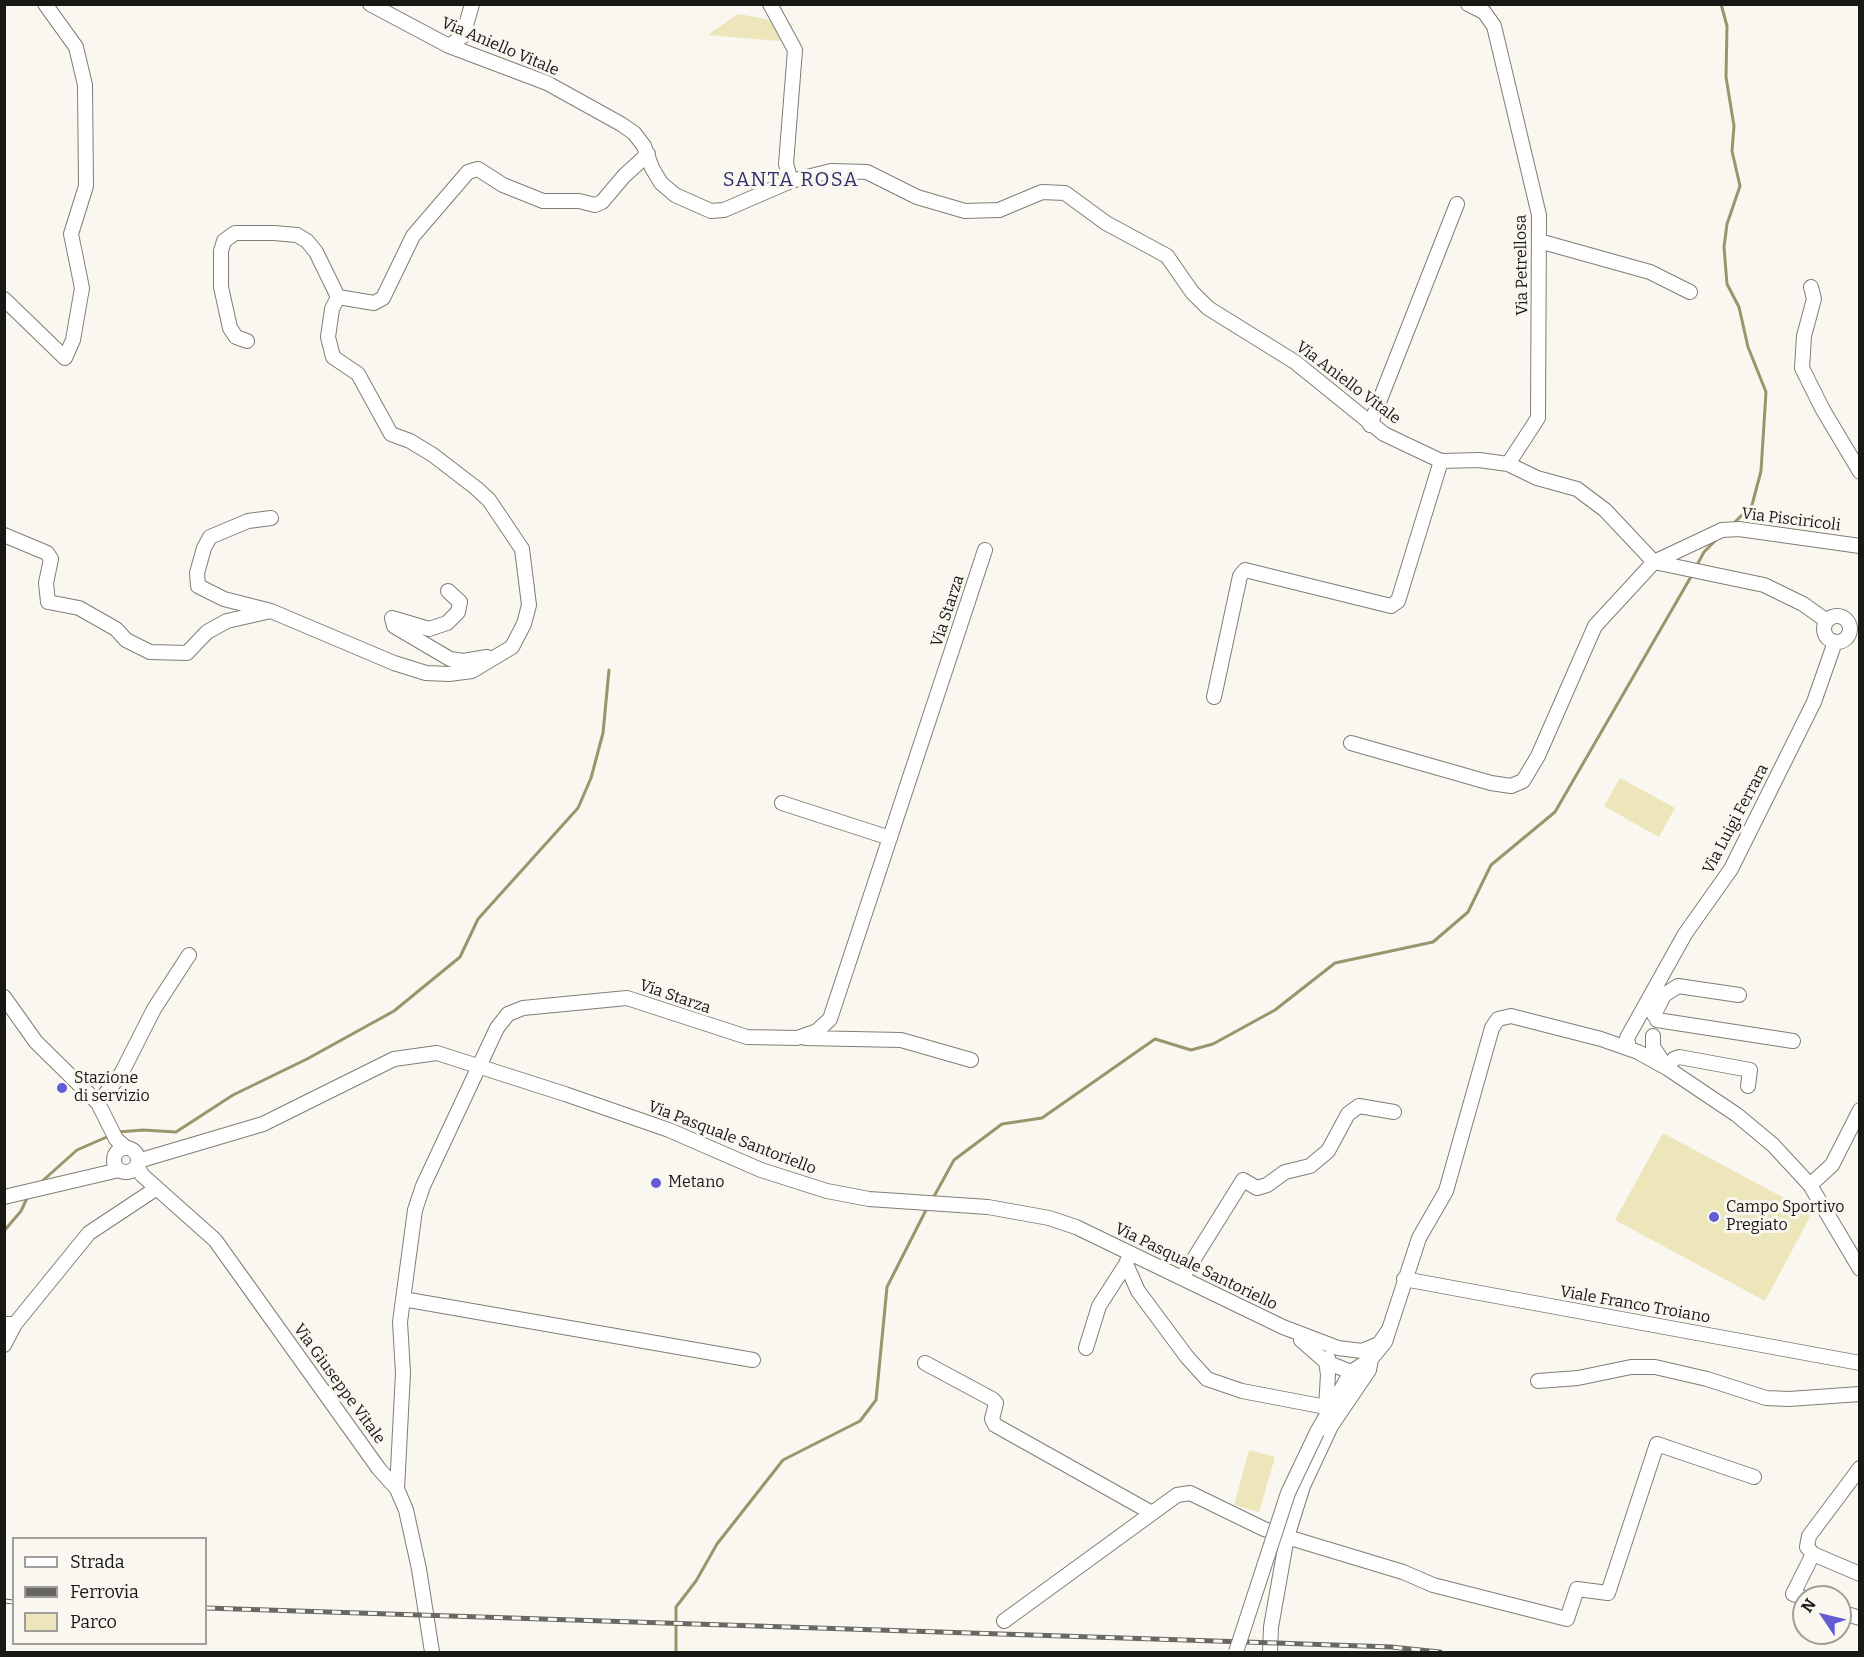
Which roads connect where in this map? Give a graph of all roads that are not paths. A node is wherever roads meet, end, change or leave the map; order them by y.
1 (45, 4) edge
2 (370, 4) edge
3 (472, 4) edge
4 (770, 4) edge
5 (1468, 4) edge
6 (449, 46) junction
7 (648, 154) junction
8 (791, 181) junction
9 (1457, 204) dead end
10 (1539, 241) junction
11 (1811, 287) dead end
12 (1690, 291) dead end
13 (338, 297) junction
14 (4, 299) edge
15 (247, 341) dead end
16 (1370, 425) junction
17 (1441, 461) junction
18 (1508, 464) junction
19 (1860, 472) edge
20 (271, 518) dead end
21 (4, 535) edge
22 (1860, 546) edge
23 (986, 550) dead end
24 (1659, 560) junction
25 (448, 591) dead end
26 (271, 611) junction
27 (1827, 621) junction
28 (1855, 624) edge
29 (1835, 642) junction
30 (492, 660) junction
31 (1214, 697) dead end
32 (1351, 743) dead end
33 (782, 803) dead end
34 (890, 838) junction
35 (189, 955) dead end
36 (1739, 995) dead end
37 (4, 997) edge
38 (1654, 1020) junction
39 (1631, 1031) junction
40 (797, 1038) junction
41 (1601, 1039) junction
42 (1792, 1041) dead end
43 (1633, 1050) junction
44 (970, 1060) dead end
45 (480, 1065) junction
46 (1667, 1068) junction
47 (1748, 1086) dead end
48 (98, 1103) junction
49 (1860, 1110) edge
50 (1394, 1112) dead end
51 (172, 1151) junction
52 (130, 1161) junction
53 (1810, 1185) junction
54 (4, 1197) edge
55 (1128, 1259) junction
56 (1860, 1269) edge
57 (1182, 1278) junction
58 (1404, 1279) junction
59 (403, 1299) junction
60 (10, 1324) edge
61 (1283, 1327) junction
62 (4, 1345) edge
63 (1086, 1348) dead end
64 (1338, 1348) junction
65 (1367, 1355) junction
66 (753, 1360) dead end
67 (1326, 1362) junction
68 (926, 1363) dead end
69 (1860, 1363) edge
70 (1351, 1372) junction
71 (1538, 1381) dead end
72 (1361, 1383) junction
73 (1860, 1394) edge
74 (1326, 1411) junction
75 (1860, 1468) edge
76 (1754, 1477) dead end
77 (397, 1489) junction
78 (1152, 1513) junction
79 (1287, 1537) junction
80 (1812, 1554) junction
81 (1860, 1574) edge
82 (1797, 1585) edge
83 (1004, 1621) dead end
84 (432, 1653) edge
85 (1236, 1653) edge
86 (1270, 1653) edge

1 - 14 street
2 - 6 street, Via Aniello Vitale
3 - 6 street
4 - 8 street
5 - 10 street, Via Petrellosa
6 - 7 street, Via Aniello Vitale
7 - 8 street, Via Aniello Vitale
7 - 13 street
8 - 16 street, Via Aniello Vitale
9 - 16 street
10 - 12 street
10 - 18 street, Via Petrellosa
11 - 19 street
13 - 15 street
13 - 30 street
16 - 17 street, Via Aniello Vitale
17 - 18 street, Via Aniello Vitale
17 - 31 street
18 - 24 street
20 - 26 street
21 - 26 street
22 - 24 street, Via Pisciricoli
23 - 34 street, Via Starza
24 - 27 street
24 - 32 street
25 - 30 street
26 - 30 street
27 - 28 street, Via Luigi Ferrara
27 - 29 street
28 - 29 street, Via Luigi Ferrara
29 - 38 street, Via Luigi Ferrara
33 - 34 street
34 - 40 street, Via Starza
35 - 48 street
36 - 38 street
37 - 48 street
38 - 39 street
38 - 42 street
38 - 43 street
38 - 46 street
39 - 41 street
39 - 43 street
40 - 44 street
40 - 45 street, Via Starza
41 - 43 street
41 - 58 street
43 - 46 street
45 - 51 street, Via Pasquale Santoriello
45 - 55 street, Via Pasquale Santoriello
45 - 59 street, Via Starza
46 - 47 street
46 - 53 street
48 - 52 street
49 - 53 street
50 - 57 street
51 - 52 street, Via Pasquale Santoriello
51 - 52 street, Via Pasquale Santoriello
52 - 54 street
52 - 60 street
52 - 77 street, Via Giuseppe Vitale
53 - 56 street
55 - 57 street, Via Pasquale Santoriello
55 - 63 street
55 - 74 street
57 - 61 street, Via Pasquale Santoriello
58 - 65 street
58 - 69 street, Viale Franco Troiano
59 - 66 street
59 - 77 street, Via Starza
60 - 62 street
61 - 64 street
61 - 67 street
64 - 65 street
64 - 67 street
64 - 70 street
65 - 70 street
65 - 72 street
67 - 70 street
67 - 74 street
68 - 78 street
70 - 72 street
70 - 74 street
71 - 73 street
72 - 79 street
74 - 85 street, bridge
75 - 80 street
76 - 79 street
77 - 84 street, Via Giuseppe Vitale
78 - 79 street
78 - 83 street
79 - 86 street
80 - 81 street
80 - 82 street

